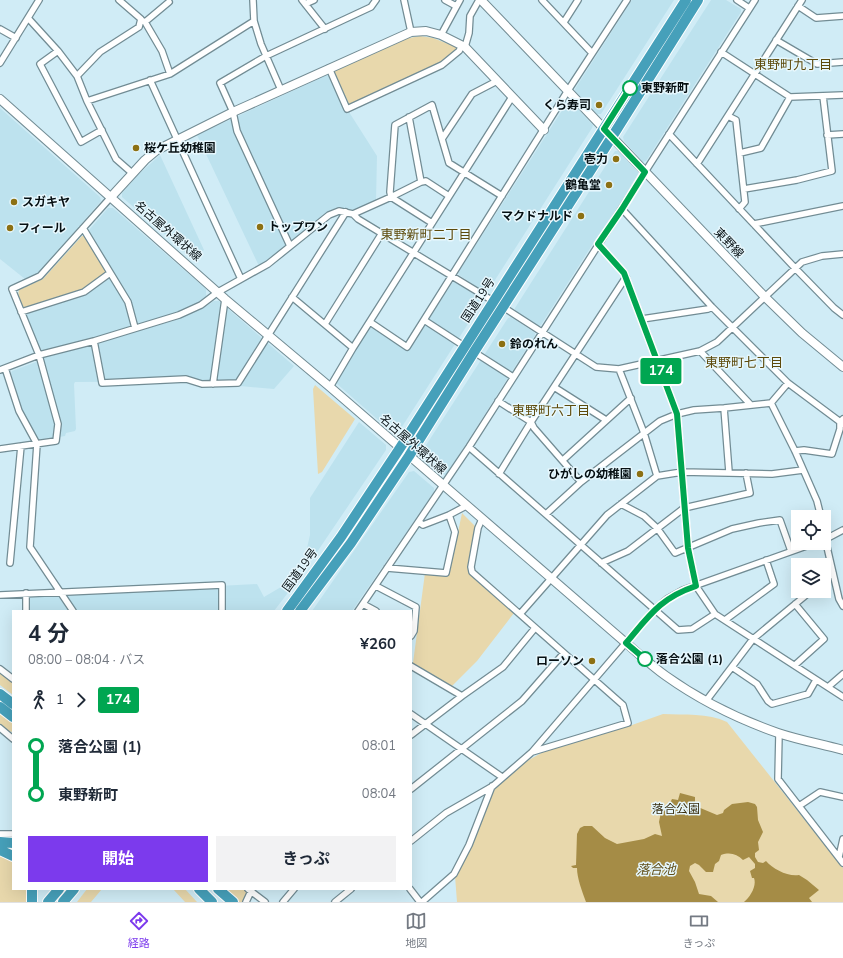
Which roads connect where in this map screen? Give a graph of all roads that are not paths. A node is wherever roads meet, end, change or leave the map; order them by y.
1 (39, 0) edge
2 (119, 0) edge
3 (254, 0) edge
4 (314, 0) edge
5 (376, 0) edge
6 (404, 0) edge
7 (445, 0) edge
8 (460, 0) edge
9 (480, 0) edge
10 (542, 0) edge
11 (578, 0) edge
12 (627, 0) edge
13 (686, 0) edge
14 (698, 0) edge
15 (737, 0) edge
16 (754, 0) edge
17 (802, 0) edge
18 (169, 2) dead end
19 (304, 2) edge
20 (456, 6) junction
21 (798, 6) junction
22 (749, 8) junction
23 (843, 16) edge
24 (28, 18) junction
25 (143, 21) junction
26 (254, 22) junction
27 (564, 22) junction
28 (0, 29) edge
29 (325, 29) junction
30 (411, 32) junction
31 (441, 35) junction
32 (16, 38) junction
33 (776, 40) junction
34 (463, 47) junction
35 (58, 51) junction
36 (722, 52) junction
37 (592, 53) junction
38 (266, 56) junction
39 (843, 62) edge
40 (0, 63) edge
41 (329, 68) junction
42 (755, 73) junction
43 (170, 74) junction
44 (77, 76) junction
45 (150, 80) junction
46 (497, 81) junction
47 (281, 90) junction
48 (567, 92) junction
49 (843, 95) edge
50 (823, 96) junction
51 (512, 97) junction
52 (790, 97) junction
53 (0, 99) edge
54 (88, 101) junction
55 (233, 112) junction
56 (728, 116) junction
57 (409, 117) junction
58 (604, 129) junction
59 (102, 130) junction
60 (544, 130) junction
61 (669, 134) junction
62 (843, 134) edge
63 (828, 135) junction
64 (612, 137) junction
65 (442, 139) junction
66 (176, 140) junction
67 (740, 153) junction
68 (697, 164) junction
69 (464, 172) junction
70 (645, 172) junction
71 (132, 174) junction
72 (421, 182) junction
73 (744, 189) junction
74 (449, 196) junction
75 (502, 196) junction
76 (110, 197) junction
77 (392, 197) junction
78 (843, 206) edge
79 (622, 209) junction
80 (739, 209) junction
81 (346, 212) junction
82 (353, 214) junction
83 (432, 223) junction
84 (754, 224) junction
85 (83, 228) junction
86 (382, 233) junction
87 (598, 244) junction
88 (290, 246) junction
89 (413, 252) junction
90 (843, 254) edge
91 (795, 268) junction
92 (110, 273) junction
93 (452, 275) junction
94 (626, 277) junction
95 (240, 279) junction
96 (218, 292) junction
97 (292, 297) junction
98 (765, 297) junction
99 (225, 299) junction
100 (493, 301) junction
101 (503, 307) junction
102 (712, 307) junction
103 (21, 312) junction
104 (843, 315) edge
105 (642, 319) junction
106 (424, 320) junction
107 (370, 322) junction
108 (325, 324) junction
109 (135, 328) junction
110 (732, 328) junction
111 (542, 332) junction
112 (268, 335) junction
113 (94, 341) junction
114 (464, 346) junction
115 (353, 348) junction
116 (700, 351) junction
117 (474, 352) junction
118 (576, 353) junction
119 (39, 355) junction
120 (657, 361) junction
121 (843, 367) edge
122 (3, 369) edge
123 (619, 369) junction
124 (513, 377) junction
125 (788, 383) junction
126 (213, 384) junction
127 (330, 387) junction
128 (554, 387) junction
129 (631, 398) junction
130 (498, 401) junction
131 (771, 402) junction
132 (750, 404) junction
133 (724, 408) junction
134 (677, 414) junction
135 (606, 420) junction
136 (531, 422) junction
137 (842, 422) edge
138 (644, 433) junction
139 (36, 444) junction
140 (21, 446) junction
141 (469, 447) junction
142 (400, 448) junction
143 (0, 450) edge
144 (795, 451) junction
145 (409, 456) junction
146 (563, 460) junction
147 (803, 470) junction
148 (682, 472) junction
149 (729, 472) junction
150 (499, 474) junction
151 (746, 474) junction
152 (657, 476) junction
153 (581, 482) junction
154 (443, 486) junction
155 (621, 504) junction
156 (466, 506) junction
157 (684, 508) junction
158 (819, 510) edge
159 (546, 514) junction
160 (449, 515) junction
161 (482, 519) junction
162 (419, 522) junction
163 (657, 528) junction
164 (843, 530) edge
165 (831, 535) edge
166 (580, 545) junction
167 (688, 548) junction
168 (794, 550) edge
169 (827, 550) edge
170 (791, 551) junction
171 (766, 560) junction
172 (10, 563) dead end
173 (601, 563) junction
174 (387, 568) junction
175 (833, 573) joint
176 (552, 579) junction
177 (376, 586) junction
178 (696, 586) junction
179 (59, 592) junction
180 (26, 593) junction
181 (0, 595) edge
182 (802, 598) edge
183 (363, 604) junction
184 (795, 604) junction
185 (843, 606) edge
186 (26, 610) edge
187 (72, 610) edge
188 (222, 610) edge
189 (288, 610) edge
190 (301, 610) edge
191 (359, 610) edge
192 (374, 610) edge
193 (654, 610) junction
194 (520, 614) junction
195 (715, 614) junction
196 (725, 620) junction
197 (535, 628) junction
198 (412, 632) edge
199 (753, 639) junction
200 (626, 643) junction
201 (564, 653) junction
202 (795, 665) junction
203 (412, 667) edge
204 (732, 667) junction
205 (0, 669) edge
206 (843, 674) edge
207 (12, 678) edge
208 (594, 680) junction
209 (816, 680) junction
210 (828, 687) junction
211 (0, 694) edge
212 (462, 696) junction
213 (843, 697) edge
214 (706, 701) junction
215 (12, 703) edge
216 (0, 706) edge
217 (412, 715) edge
218 (12, 716) edge
219 (425, 724) junction
220 (0, 728) edge
221 (412, 734) edge
222 (779, 734) junction
223 (12, 737) edge
224 (463, 749) junction
225 (843, 750) edge
226 (532, 752) junction
227 (502, 777) junction
228 (493, 786) junction
229 (412, 788) edge
230 (843, 797) edge
231 (799, 806) junction
232 (0, 834) edge
233 (12, 834) edge
234 (843, 839) edge
235 (412, 840) edge
236 (0, 842) edge
237 (12, 843) edge
238 (0, 850) edge
239 (12, 856) edge
240 (839, 857) junction
241 (843, 863) edge
242 (32, 890) edge
243 (58, 890) edge
244 (73, 890) edge
245 (79, 890) edge
246 (197, 890) edge
247 (200, 890) edge
248 (215, 890) edge
249 (219, 890) edge
250 (251, 890) edge
251 (293, 890) edge
252 (350, 890) edge
253 (411, 890) edge
254 (32, 902) edge
255 (48, 902) edge
256 (63, 902) edge
257 (70, 902) edge
258 (205, 902) edge
259 (212, 902) edge
260 (226, 902) edge
261 (233, 902) edge
262 (246, 902) edge
263 (265, 902) edge
264 (282, 902) edge
265 (334, 902) edge
266 (421, 902) edge

1 - 24 street
2 - 25 street
3 - 26 street
4 - 19 street
5 - 29 street
6 - 30 street
7 - 20 street
8 - 20 street
9 - 34 street
9 - 48 main road, 東野線
10 - 27 street
11 - 27 street
12 - 37 street
13 - 58 highway, 国道19号
14 - 64 highway, 国道19号
15 - 22 street
16 - 22 street
17 - 21 street
18 - 25 street
19 - 29 street
20 - 31 street
21 - 23 street
21 - 33 street
22 - 36 street
24 - 32 street
24 - 35 street
25 - 43 street
25 - 44 street
26 - 38 street
26 - 43 street
27 - 37 street
28 - 32 street
29 - 38 street
30 - 31 main road
30 - 41 main road
31 - 34 main road
32 - 40 street
33 - 39 street
33 - 42 street
34 - 41 street
34 - 46 main road
35 - 44 street
35 - 59 street
36 - 42 street
36 - 61 street
37 - 48 street
38 - 47 street
38 - 55 street
41 - 47 main road
42 - 52 street
42 - 56 street
43 - 45 street
44 - 54 street
45 - 54 street
45 - 66 street
46 - 51 main road
46 - 65 street
47 - 55 main road
48 - 58 main road, 東野線
48 - 60 street
49 - 50 street
50 - 52 street
50 - 63 street
51 - 60 main road
51 - 69 street
52 - 67 street
53 - 76 main road, 名古屋外環状線
54 - 59 street
55 - 66 main road
55 - 88 street
56 - 67 street
56 - 68 street
57 - 65 street
57 - 72 street
57 - 77 street
58 - 64 main road, 東野線
58 - 100 highway, 国道19号
59 - 71 street
60 - 75 street
61 - 68 street
61 - 70 street
62 - 63 street
63 - 73 street
64 - 70 main road, 東野線
64 - 101 highway, 国道19号
65 - 69 street
66 - 71 main road
66 - 95 street
67 - 73 street
68 - 80 street
69 - 74 street
69 - 75 street
70 - 79 street
70 - 98 main road, 東野線
71 - 76 main road
72 - 74 street
72 - 77 street
73 - 80 street
74 - 83 street
75 - 93 street
76 - 85 street
76 - 96 main road, 名古屋外環状線
77 - 82 street
77 - 83 street
78 - 84 street
79 - 87 street
79 - 102 street
80 - 84 street
81 - 82 street
81 - 88 street
81 - 97 street
82 - 86 street
83 - 89 street
84 - 91 street
85 - 92 street
85 - 103 street
86 - 89 street
86 - 108 street
87 - 94 street
87 - 111 street
88 - 95 street
89 - 93 street
89 - 107 street
90 - 91 street
91 - 98 street
91 - 104 street
92 - 103 street
92 - 109 street
93 - 100 street
93 - 106 street
94 - 105 street
94 - 118 street
95 - 96 street
96 - 99 main road, 名古屋外環状線
96 - 109 street
97 - 108 street
97 - 112 street
98 - 110 street
98 - 121 main road, 東野線
99 - 112 main road, 名古屋外環状線
99 - 126 street
100 - 114 highway, 国道19号
101 - 111 street
101 - 117 highway, 国道19号
102 - 105 street
102 - 110 street
103 - 119 street
105 - 120 street
106 - 107 street
106 - 114 street
107 - 115 street
108 - 115 street
109 - 113 street
110 - 116 street
110 - 125 street
111 - 118 street
111 - 124 street
112 - 126 street
112 - 127 main road, 名古屋外環状線
113 - 119 street
113 - 126 street
114 - 142 highway, 国道19号
115 - 127 street
116 - 120 street
116 - 132 street
117 - 124 street
117 - 145 highway, 国道19号
118 - 123 street
118 - 128 street
119 - 122 street
119 - 139 street
120 - 123 street
120 - 134 street
122 - 139 street
123 - 129 street
124 - 130 street
125 - 131 street
125 - 137 street
127 - 142 main road, 名古屋外環状線
128 - 135 street
128 - 136 street
129 - 135 street
129 - 138 street
130 - 136 street
130 - 141 street
131 - 132 street
131 - 144 street
132 - 133 street
133 - 134 street
133 - 149 street
134 - 138 street
134 - 148 street
135 - 146 street
136 - 146 street
136 - 150 street
137 - 144 street
138 - 152 street
138 - 153 street
139 - 140 street
139 - 179 street
140 - 143 street
140 - 172 street
141 - 150 street
141 - 154 street
142 - 145 main road, 名古屋外環状線
142 - 189 highway, 国道19号
144 - 147 street
145 - 154 main road, 名古屋外環状線
145 - 190 highway, 国道19号
146 - 153 street
147 - 151 street
147 - 158 street
148 - 149 street
148 - 152 street
148 - 157 street
149 - 151 street
150 - 159 street
151 - 157 street
152 - 155 street
153 - 159 street
154 - 156 main road, 名古屋外環状線
154 - 162 street
155 - 163 street
155 - 166 street
156 - 160 street
156 - 161 main road, 名古屋外環状線
157 - 163 street
157 - 167 street
159 - 166 street
160 - 162 street
160 - 174 street
161 - 176 main road, 名古屋外環状線
161 - 194 street
162 - 174 street
163 - 167 street
163 - 173 street
164 - 165 street
166 - 173 street
166 - 176 street
167 - 170 street
167 - 178 street
168 - 170 street
169 - 175 street
170 - 171 street
171 - 178 street
171 - 196 street
173 - 193 street
174 - 177 street
175 - 185 street
176 - 194 street
176 - 200 main road, 名古屋外環状線
177 - 183 street
177 - 198 street
178 - 193 street
178 - 195 street
179 - 180 street
179 - 187 street
179 - 188 street
180 - 181 street
180 - 186 street
182 - 184 street
183 - 191 street
183 - 192 street
184 - 199 street
184 - 202 street
193 - 195 street
193 - 200 street
194 - 197 street
195 - 196 street
196 - 199 street
197 - 201 street
197 - 212 street
199 - 202 street
199 - 204 street
200 - 208 street
200 - 214 main road, 名古屋外環状線
201 - 208 street
201 - 224 street
202 - 209 street
203 - 212 street
204 - 209 street
204 - 214 street
205 - 207 street
206 - 210 street
208 - 226 street
208 - 226 street
209 - 210 street
210 - 213 street
211 - 215 highway
212 - 219 street
214 - 222 main road, 名古屋外環状線
216 - 218 highway
217 - 219 street
219 - 221 street
219 - 224 street
220 - 223 street
222 - 225 main road, 名古屋外環状線
222 - 231 street
224 - 227 street
224 - 229 street
226 - 227 street
227 - 228 street
228 - 235 street
228 - 266 street
230 - 231 street
231 - 240 street
232 - 233 street
234 - 240 street
236 - 237 highway
238 - 239 highway
240 - 241 street
242 - 254 highway
243 - 255 highway
244 - 256 highway
245 - 257 highway
246 - 258 highway
247 - 259 highway
248 - 260 highway
249 - 261 highway
250 - 262 street
250 - 263 street
251 - 264 street
252 - 265 street
253 - 266 street

